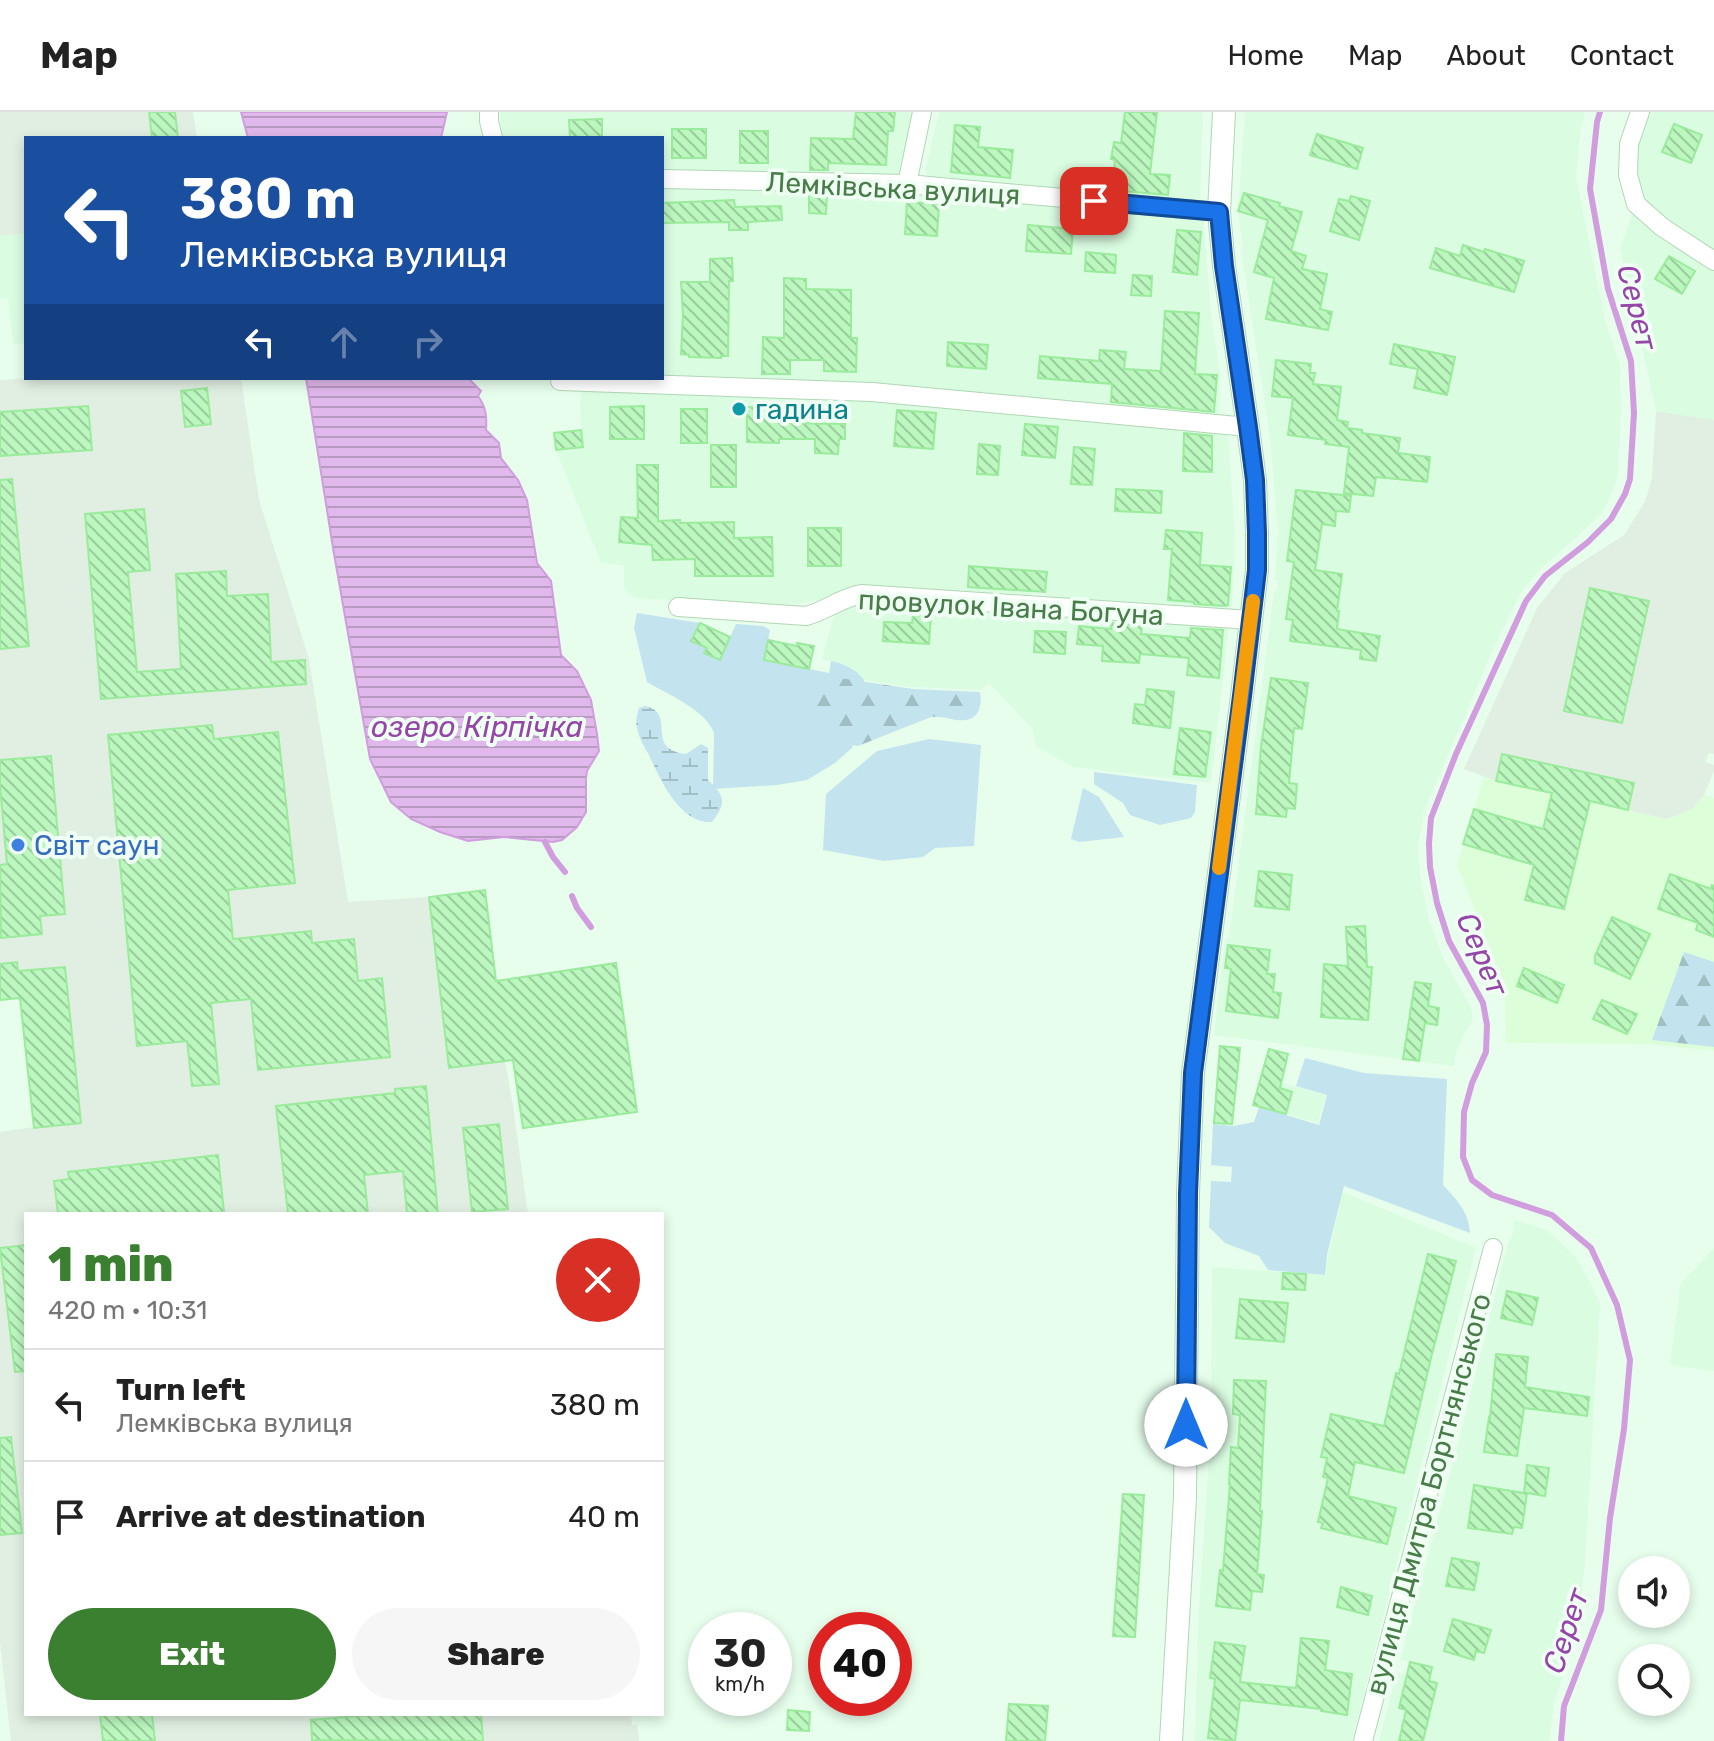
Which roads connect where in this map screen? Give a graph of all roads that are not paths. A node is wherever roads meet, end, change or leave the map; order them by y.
1 (489, 112) edge
2 (922, 112) edge
3 (1224, 112) edge
4 (1640, 112) edge
5 (493, 136) edge
6 (664, 179) edge
7 (907, 184) junction
8 (1219, 212) junction
9 (1714, 261) edge
10 (560, 381) dead end
11 (1248, 427) junction
12 (678, 607) dead end
13 (1251, 620) junction
14 (1493, 1248) dead end
15 (1171, 1741) edge
16 (1363, 1741) edge

1 - 5 street
2 - 7 street
3 - 8 street
4 - 9 street
6 - 7 street, Лемківська вулиця
7 - 8 street, Лемківська вулиця
8 - 11 street
10 - 11 street
11 - 13 street
12 - 13 street, провулок Івана Богуна
13 - 15 street
14 - 16 street, вулиця Дмитра Бортнянського

